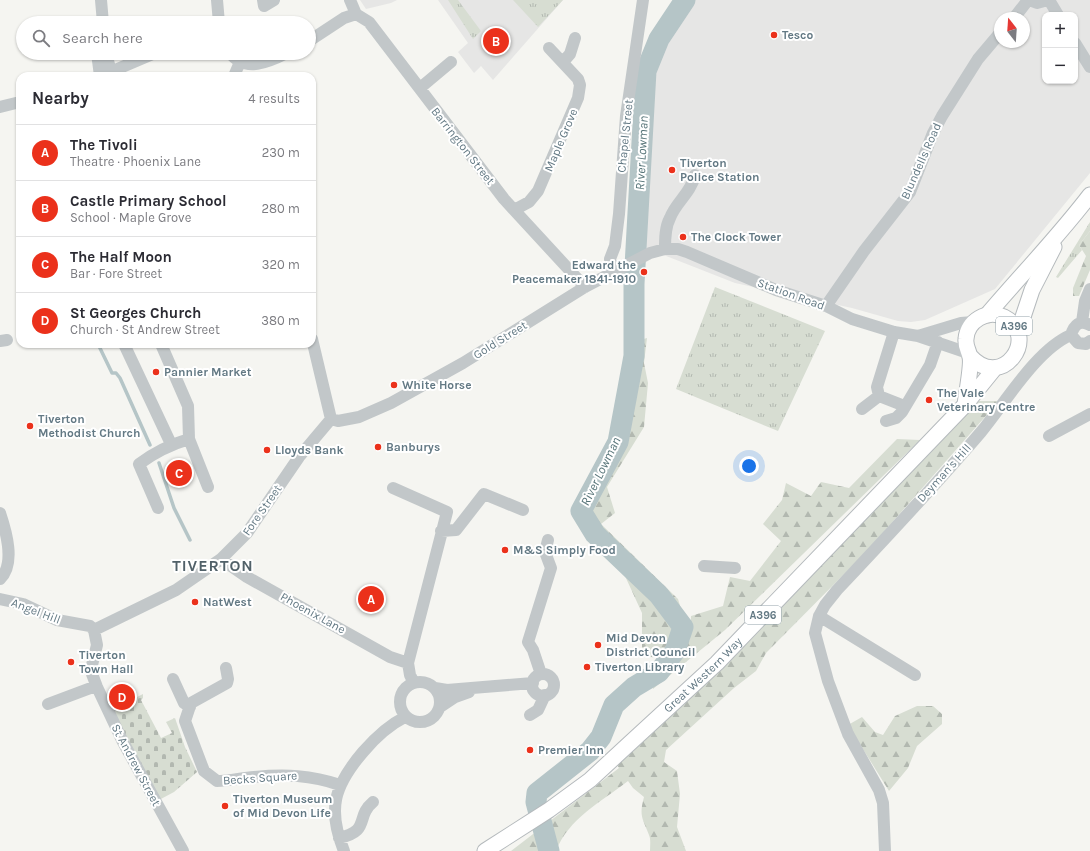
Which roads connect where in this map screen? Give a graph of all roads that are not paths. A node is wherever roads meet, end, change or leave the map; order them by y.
1 (93, 0) edge
2 (101, 0) edge
3 (217, 0) edge
4 (350, 0) edge
5 (643, 0) edge
6 (1028, 0) edge
7 (1048, 0) edge
8 (1019, 12) edge
9 (1056, 12) edge
10 (356, 14) junction
11 (94, 16) edge
12 (102, 16) edge
13 (218, 16) edge
14 (316, 36) edge
15 (575, 38) dead end
16 (994, 40) edge
17 (549, 48) dead end
18 (1078, 48) edge
19 (99, 60) edge
20 (105, 60) edge
21 (138, 60) edge
22 (237, 60) edge
23 (271, 60) edge
24 (240, 62) junction
25 (451, 62) dead end
26 (563, 62) junction
27 (1090, 67) edge
28 (103, 72) edge
29 (104, 72) edge
30 (111, 72) edge
31 (236, 72) edge
32 (420, 88) junction
33 (16, 103) edge
34 (0, 107) edge
35 (695, 175) dead end
36 (1090, 195) edge
37 (514, 210) junction
38 (1062, 231) junction
39 (665, 249) junction
40 (612, 271) junction
41 (585, 287) junction
42 (1090, 289) edge
43 (826, 306) junction
44 (987, 315) junction
45 (973, 322) junction
46 (1086, 324) edge
47 (894, 332) junction
48 (1018, 332) junction
49 (1072, 335) junction
50 (918, 336) junction
51 (1090, 341) edge
52 (938, 342) junction
53 (126, 348) edge
54 (163, 348) edge
55 (314, 348) edge
56 (969, 355) junction
57 (995, 368) junction
58 (879, 396) junction
59 (902, 405) dead end
60 (965, 405) junction
61 (862, 409) dead end
62 (1090, 414) edge
63 (331, 419) junction
64 (886, 421) dead end
65 (1049, 436) dead end
66 (189, 439) junction
67 (171, 444) junction
68 (208, 487) dead end
69 (393, 488) dead end
70 (158, 508) dead end
71 (523, 510) dead end
72 (0, 513) edge
73 (441, 531) junction
74 (548, 540) dead end
75 (221, 559) junction
76 (704, 566) dead end
77 (735, 568) dead end
78 (0, 579) edge
79 (0, 599) edge
80 (819, 616) junction
81 (94, 630) junction
82 (408, 663) junction
83 (226, 668) dead end
84 (915, 675) dead end
85 (537, 678) junction
86 (173, 679) dead end
87 (414, 683) junction
88 (96, 686) junction
89 (435, 688) junction
90 (480, 688) junction
91 (545, 695) junction
92 (48, 704) dead end
93 (190, 707) junction
94 (440, 707) junction
95 (530, 715) dead end
96 (405, 717) junction
97 (340, 785) junction
98 (373, 802) dead end
99 (339, 838) junction
100 (183, 851) edge
101 (344, 851) edge
102 (485, 851) edge
103 (885, 851) edge

1 - 11 street
2 - 12 street
3 - 13 street
4 - 10 street
5 - 40 street, Chapel Street
6 - 7 street
6 - 8 street
7 - 9 street
10 - 14 street
10 - 32 street, Barrington Street
15 - 26 street
16 - 43 street, Blundells Road
17 - 26 street, Maple Grove
18 - 27 street
19 - 28 street
20 - 29 street
21 - 30 street
22 - 24 street
23 - 24 street
24 - 31 street
25 - 32 street
26 - 37 street, Maple Grove
32 - 37 street, Barrington Street
33 - 34 street
35 - 39 street
36 - 38 main road, A396
37 - 41 street, Barrington Street
38 - 44 main road, A396
38 - 48 main road, A396
39 - 40 street, Gold Street
39 - 43 street, Station Road
40 - 41 street, Gold Street
41 - 63 street, Gold Street
42 - 46 street
43 - 47 street, Station Road
44 - 45 main road, A396
44 - 48 main road, A396
45 - 50 street, Station Road
45 - 56 main road
46 - 49 street
47 - 50 street, Station Road
47 - 58 street
48 - 57 main road, A396
49 - 51 street
49 - 80 street, Deyman's Hill
50 - 52 street, Station Road
52 - 56 street, Station Road
52 - 64 street
53 - 67 street
54 - 66 street
55 - 63 street
56 - 57 main road
56 - 60 main road
57 - 60 main road, A396
58 - 59 street
58 - 61 street
60 - 102 main road, Great Western Way / A396
62 - 65 street
63 - 75 street, Fore Street
66 - 67 street
66 - 68 street
67 - 70 street
69 - 73 street
71 - 73 street
72 - 78 street
73 - 82 street
74 - 85 street
75 - 81 street, Fore Street
75 - 82 street, Phoenix Lane
76 - 77 street
79 - 81 street, Angel Hill
80 - 84 street
80 - 103 street
81 - 88 street, St Andrew Street
82 - 87 street
83 - 93 street
85 - 90 street
85 - 91 street
85 - 91 street
86 - 93 street
87 - 89 street
87 - 96 street
88 - 92 street
88 - 100 street, St Andrew Street
89 - 90 street
89 - 94 street
90 - 94 street
91 - 95 street
93 - 97 street, Becks Square
94 - 96 street
96 - 97 street
97 - 99 street
98 - 99 street
99 - 101 street

